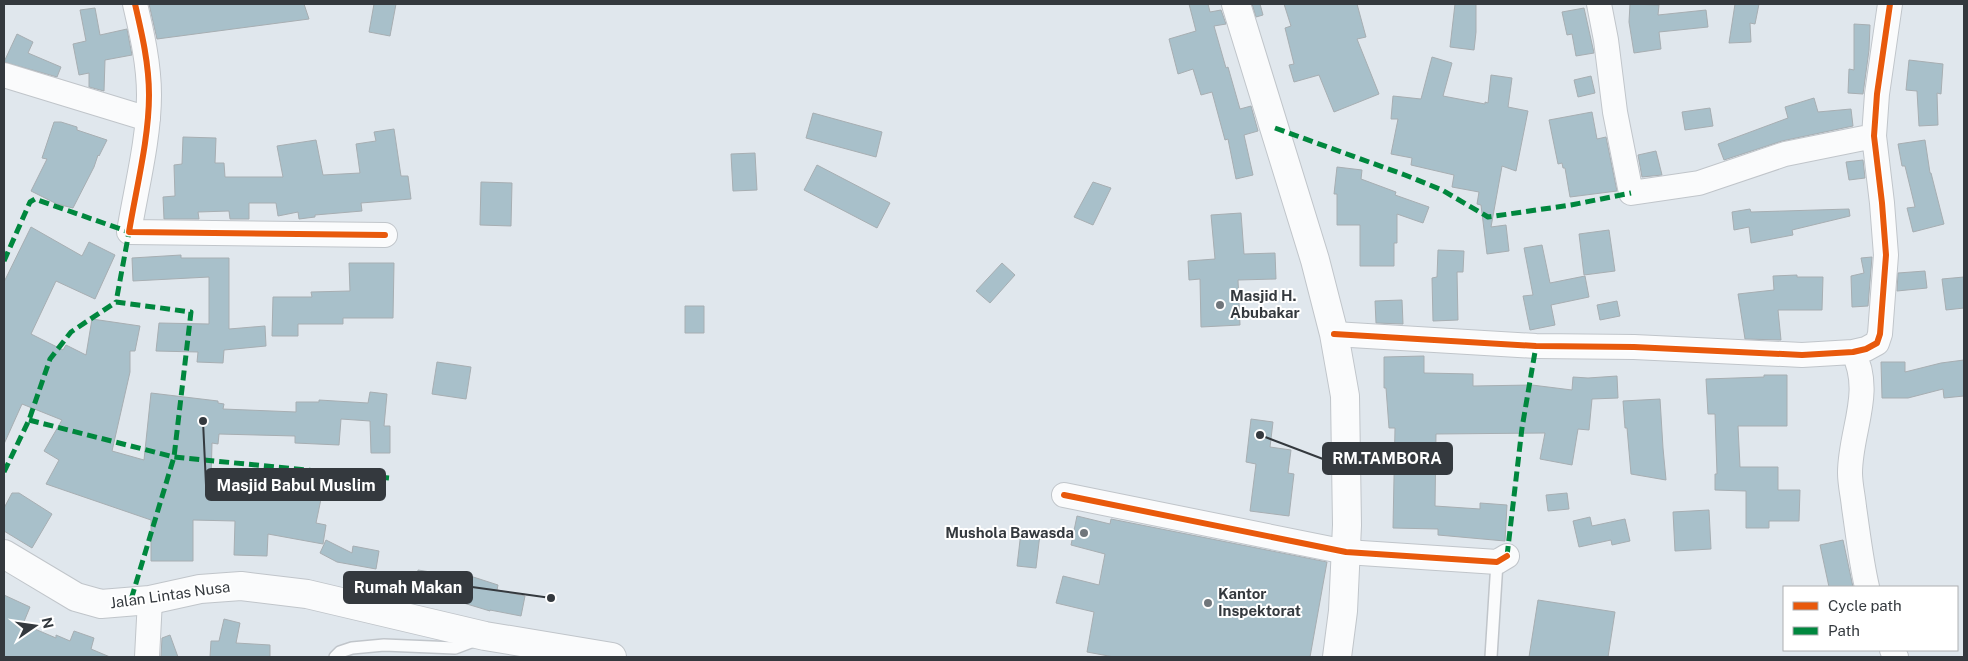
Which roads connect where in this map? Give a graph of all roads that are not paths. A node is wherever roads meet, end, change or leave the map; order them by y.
1 (135, 4) edge
2 (1236, 4) edge
3 (1599, 4) edge
4 (1890, 4) edge
5 (4, 75) edge
6 (148, 119) junction
7 (1874, 136) junction
8 (385, 234) dead end
9 (1334, 334) junction
10 (1853, 352) junction
11 (1064, 496) dead end
12 (1346, 552) junction
13 (4, 554) edge
14 (1502, 559) joint
15 (1867, 586) edge
16 (150, 600) junction
17 (485, 636) junction
18 (147, 657) edge
19 (335, 657) edge
20 (612, 657) edge
21 (1337, 657) edge
22 (1491, 657) edge

1 - 6 street
2 - 9 highway
3 - 7 street
4 - 7 street
5 - 6 street
6 - 8 street
7 - 10 street
9 - 10 street
9 - 12 highway
10 - 15 street
11 - 12 street
12 - 14 street
12 - 21 highway
13 - 16 highway, Jalan Lintas Nusa
14 - 22 lane
16 - 17 highway, Jalan Lintas Nusa
16 - 18 street
17 - 19 lane
17 - 20 highway, Jalan Lintas Nusa

